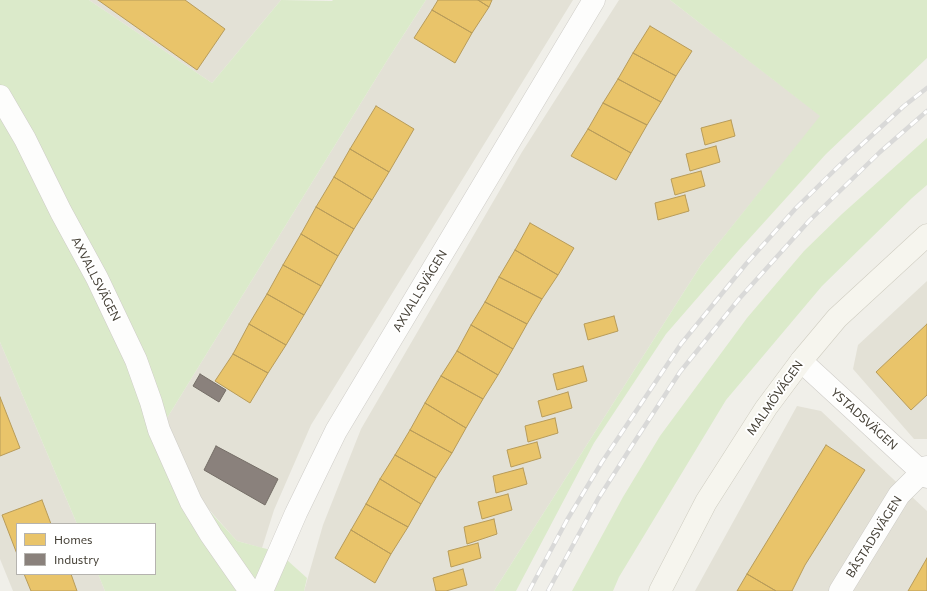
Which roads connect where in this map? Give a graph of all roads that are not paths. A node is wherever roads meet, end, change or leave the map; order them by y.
1 (594, 0) edge
2 (0, 96) edge
3 (927, 234) edge
4 (801, 361) junction
5 (925, 472) edge
6 (250, 591) edge
7 (262, 591) edge
8 (660, 591) edge
9 (840, 591) edge

1 - 7 street, AXVALLSVÄGEN
2 - 6 street, AXVALLSVÄGEN
3 - 4 street, MALMÖVÄGEN
4 - 5 street, YSTADSVÄGEN
4 - 8 street, MALMÖVÄGEN
5 - 9 street, BÅSTADSVÄGEN

